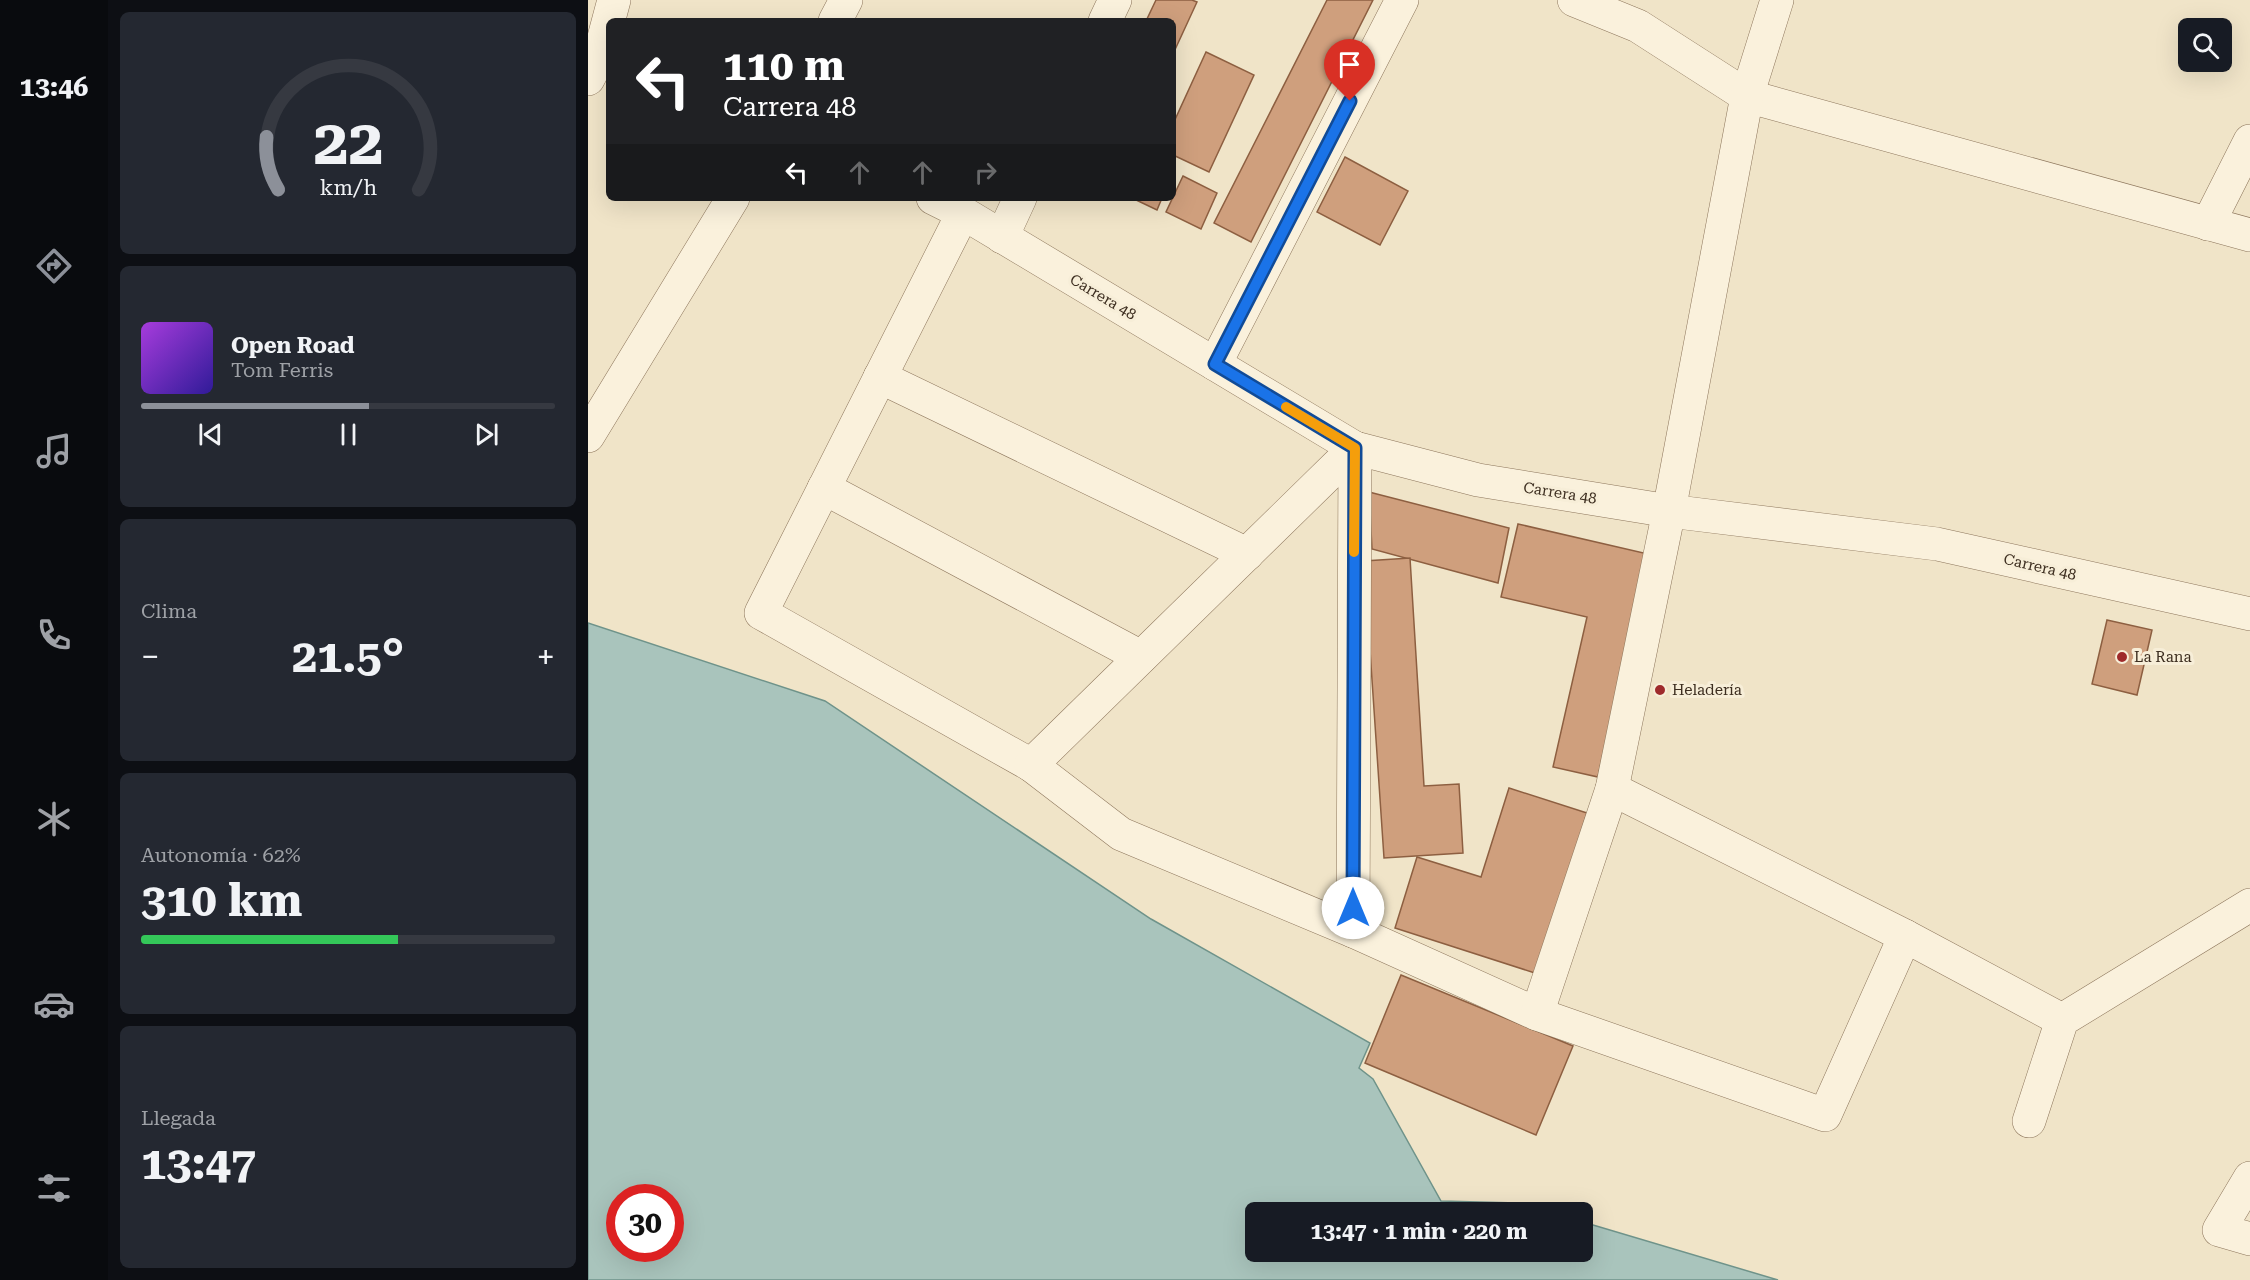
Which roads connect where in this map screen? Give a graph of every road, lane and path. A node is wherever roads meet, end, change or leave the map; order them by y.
1 (614, 0) edge
2 (846, 0) edge
3 (1115, 0) edge
4 (1402, 0) edge
5 (1574, 0) edge
6 (1777, 0) edge
7 (609, 18) edge
8 (837, 18) edge
9 (1106, 18) edge
10 (606, 29) edge
11 (596, 65) edge
12 (1747, 96) junction
13 (2250, 141) edge
14 (731, 201) edge
15 (939, 201) edge
16 (1019, 201) edge
17 (963, 213) junction
18 (2208, 224) junction
19 (2250, 235) edge
20 (1002, 237) junction
21 (1215, 364) junction
22 (880, 377) junction
23 (588, 436) edge
24 (1355, 448) junction
25 (824, 488) junction
26 (1669, 511) junction
27 (1247, 554) junction
28 (2250, 614) edge
29 (1141, 657) junction
30 (1031, 765) junction
31 (1612, 789) junction
32 (2250, 905) edge
33 (1353, 931) junction
34 (1905, 936) junction
35 (1537, 1014) junction
36 (2062, 1020) junction
37 (2029, 1121) dead end
38 (2250, 1178) edge
39 (2250, 1239) edge

1 - 7 street
2 - 8 street
3 - 9 street
4 - 21 street
5 - 12 street
6 - 12 street
10 - 11 street
12 - 18 street
12 - 26 street
13 - 18 street
14 - 23 street
15 - 17 street, Carrera 48
16 - 20 street
17 - 20 street, Carrera 48
17 - 22 street
18 - 19 street
20 - 21 street, Carrera 48
21 - 24 street, Carrera 48
22 - 25 street
22 - 27 street
24 - 26 street, Carrera 48
24 - 27 street
24 - 33 street
25 - 29 street
25 - 30 street
26 - 28 street, Carrera 48
26 - 31 street
27 - 29 street
29 - 30 street
30 - 33 street
31 - 34 street
31 - 35 street
32 - 36 street
33 - 35 street
34 - 35 street
34 - 36 street
36 - 37 street
38 - 39 street

